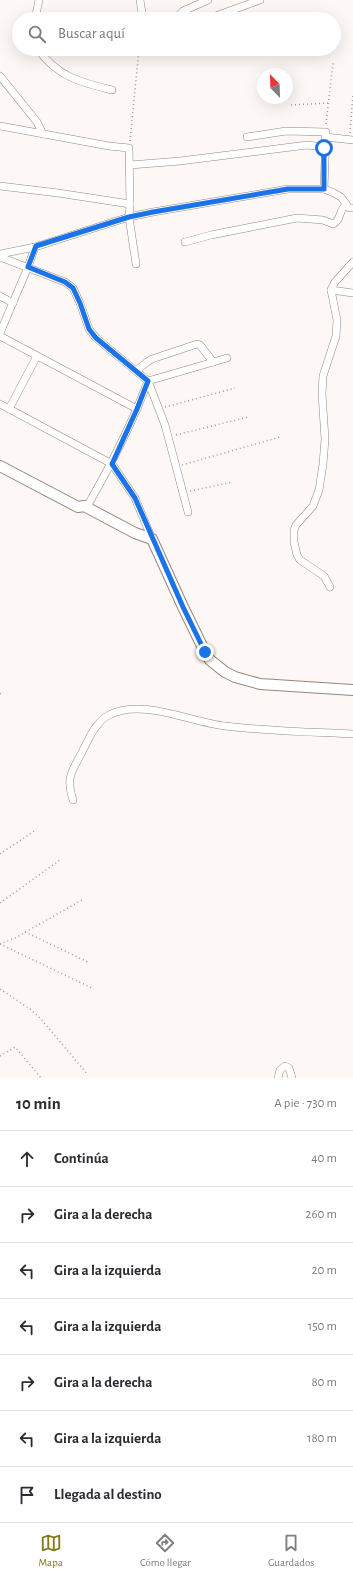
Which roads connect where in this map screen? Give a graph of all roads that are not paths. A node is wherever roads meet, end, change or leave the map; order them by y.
1 (39, 0) edge
2 (140, 0) edge
3 (208, 0) edge
4 (260, 0) edge
5 (36, 12) edge
6 (142, 12) edge
7 (182, 12) edge
8 (227, 12) edge
9 (44, 56) edge
10 (0, 76) edge
11 (112, 90) dead end
12 (0, 126) edge
13 (43, 134) junction
14 (325, 135) junction
15 (247, 137) dead end
16 (351, 139) edge
17 (324, 148) junction
18 (130, 165) junction
19 (0, 186) edge
20 (324, 189) junction
21 (130, 204) junction
22 (346, 204) junction
23 (353, 208) edge
24 (129, 217) junction
25 (185, 242) dead end
26 (36, 246) junction
27 (0, 254) edge
28 (0, 257) edge
29 (353, 262) edge
30 (136, 264) dead end
31 (28, 267) junction
32 (331, 290) junction
33 (353, 293) edge
34 (0, 296) edge
35 (13, 303) junction
36 (0, 333) edge
37 (0, 336) edge
38 (37, 356) junction
39 (227, 358) dead end
40 (213, 362) junction
41 (136, 372) junction
42 (148, 381) junction
43 (0, 404) edge
44 (10, 409) junction
45 (137, 409) junction
46 (112, 464) junction
47 (0, 466) edge
48 (84, 506) junction
49 (188, 512) dead end
50 (152, 539) junction
51 (330, 587) dead end
52 (353, 690) edge
53 (353, 734) edge
54 (73, 800) dead end
55 (278, 1078) edge
56 (292, 1078) edge

1 - 5 street
2 - 6 street
3 - 7 street
4 - 8 street
9 - 11 street
10 - 13 street
12 - 13 street
13 - 18 street
14 - 15 street
14 - 16 street
14 - 17 street
17 - 18 street
17 - 20 street
18 - 21 street
19 - 21 street
20 - 22 street
20 - 24 street
21 - 24 street
22 - 23 street
22 - 25 street
24 - 26 street
24 - 30 street
26 - 27 street
26 - 31 street
28 - 31 street
29 - 32 street
31 - 35 street
31 - 41 street
32 - 33 street
32 - 51 street
34 - 35 street
35 - 36 street
37 - 38 street
38 - 44 street
38 - 45 street
39 - 40 street
40 - 41 street
40 - 42 street
41 - 42 street
42 - 45 street
42 - 49 street
43 - 44 street
44 - 46 street
45 - 46 street
46 - 48 street
46 - 50 street
47 - 48 street
48 - 50 street
50 - 52 street
53 - 54 street
55 - 56 street

